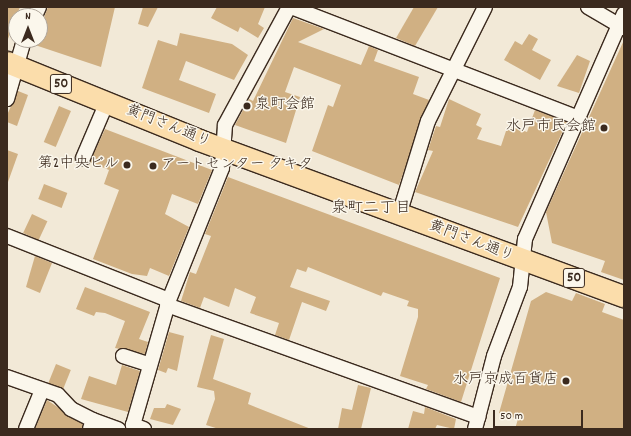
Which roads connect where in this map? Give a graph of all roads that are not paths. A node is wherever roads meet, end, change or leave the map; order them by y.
1 (290, 7) edge
2 (485, 7) edge
3 (588, 7) edge
4 (623, 22) edge
5 (20, 48) edge
6 (12, 64) edge
7 (454, 72) junction
8 (7, 99) edge
9 (106, 102) junction
10 (579, 118) junction
11 (224, 149) junction
12 (83, 158) dead end
13 (399, 215) junction
14 (7, 238) edge
15 (523, 262) junction
16 (624, 296) edge
17 (168, 303) junction
18 (123, 356) dead end
19 (150, 365) junction
20 (7, 377) edge
21 (42, 390) junction
22 (476, 423) edge
23 (91, 425) edge
24 (135, 428) edge
25 (26, 429) edge
26 (118, 429) edge

1 - 7 street
1 - 11 street
2 - 7 street
3 - 4 street
4 - 10 street
5 - 6 street
6 - 8 street
6 - 9 highway, 黄門さん通り / 50
7 - 10 street
7 - 13 street
9 - 11 highway, 黄門さん通り / 50
9 - 12 street
10 - 15 street
11 - 13 highway, 黄門さん通り / 50
11 - 17 street
13 - 15 highway, 黄門さん通り / 50
14 - 17 street
15 - 16 highway, 黄門さん通り / 50
15 - 22 street
17 - 19 street
17 - 22 street
18 - 19 street
19 - 24 street
20 - 21 street
21 - 23 street
21 - 25 street
23 - 26 street

